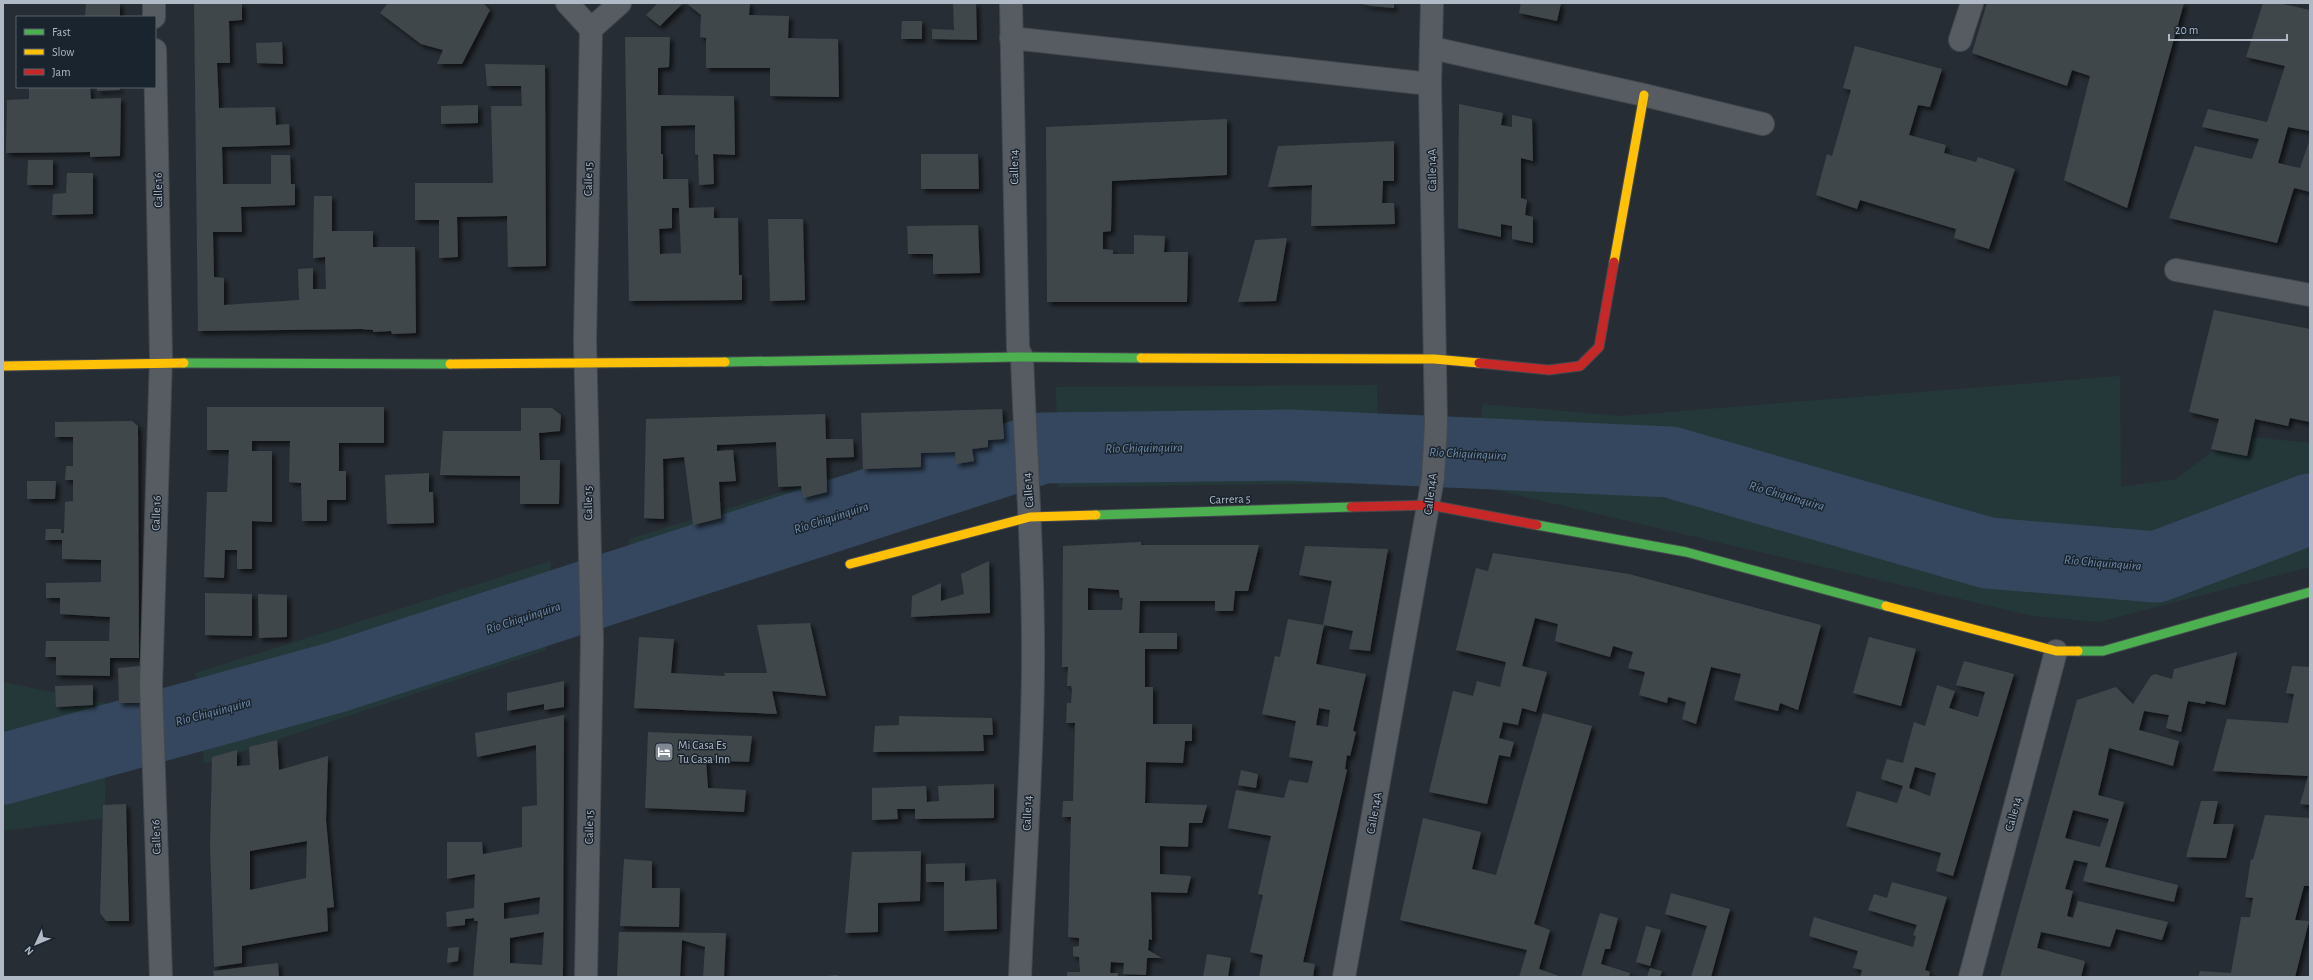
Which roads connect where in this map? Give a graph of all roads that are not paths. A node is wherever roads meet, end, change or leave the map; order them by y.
1 (154, 3) edge
2 (567, 3) edge
3 (620, 3) edge
4 (1011, 3) edge
5 (1432, 3) edge
6 (1972, 3) edge
7 (154, 16) edge
8 (591, 28) junction
9 (1011, 38) junction
10 (1960, 40) dead end
11 (1432, 48) junction
12 (1430, 84) junction
13 (156, 88) edge
14 (1644, 95) junction
15 (1763, 124) dead end
16 (2176, 270) dead end
17 (2310, 295) edge
18 (1022, 357) junction
19 (1434, 359) junction
20 (161, 363) junction
21 (585, 364) junction
22 (3, 366) edge
23 (1430, 505) junction
24 (1030, 517) junction
25 (850, 564) dead end
26 (2310, 592) edge
27 (2056, 652) junction
28 (161, 977) edge
29 (586, 977) edge
30 (1020, 977) edge
31 (1344, 977) edge
32 (1970, 977) edge

1 - 7 street
2 - 8 street
3 - 8 street
4 - 9 street, Calle 14
5 - 11 street, Calle 14A
6 - 10 street
8 - 21 street, Calle 15
9 - 12 street
9 - 18 street, Calle 14
11 - 12 street, Calle 14A
11 - 14 street
12 - 19 street, Calle 14A
13 - 20 street, Calle 16
14 - 15 street
14 - 19 street
16 - 17 street
18 - 19 street
18 - 21 street
18 - 24 street, Calle 14
19 - 23 street, Calle 14A
20 - 21 street
20 - 22 street
20 - 28 street, Calle 16
21 - 29 street, Calle 15
23 - 24 street, Carrera 5
23 - 27 street, Carrera 5
23 - 31 street, Calle 14A
24 - 25 street, Carrera 5
24 - 30 street, Calle 14
26 - 27 street, Carrera 5
27 - 32 street, Calle 14

